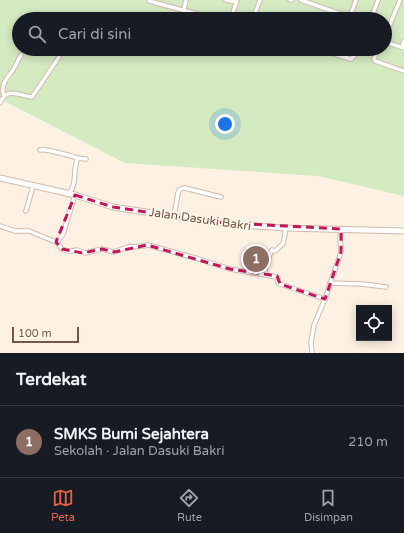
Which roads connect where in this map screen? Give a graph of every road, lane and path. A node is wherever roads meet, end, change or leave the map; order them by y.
1 (186, 0) edge
2 (226, 0) edge
3 (260, 0) edge
4 (301, 0) edge
5 (356, 0) edge
6 (378, 0) edge
7 (400, 0) edge
8 (149, 1) dead end
9 (236, 1) edge
10 (184, 11) junction
11 (187, 12) edge
12 (232, 12) edge
13 (256, 12) edge
14 (336, 12) edge
15 (352, 12) edge
16 (374, 12) edge
17 (392, 19) edge
18 (404, 41) edge
19 (392, 44) edge
20 (403, 47) edge
21 (20, 56) edge
22 (341, 56) edge
23 (354, 56) edge
24 (375, 56) edge
25 (59, 58) dead end
26 (404, 70) edge
27 (1, 88) edge
28 (4, 96) junction
29 (0, 103) edge
30 (40, 150) dead end
31 (77, 158) junction
32 (86, 159) dead end
33 (0, 178) edge
34 (33, 186) junction
35 (69, 194) junction
36 (75, 195) junction
37 (221, 197) dead end
38 (26, 211) dead end
39 (174, 216) junction
40 (0, 226) edge
41 (285, 228) junction
42 (341, 229) junction
43 (404, 231) edge
44 (56, 242) junction
45 (266, 275) junction
46 (330, 283) junction
47 (386, 287) dead end
48 (325, 299) junction
49 (312, 353) edge

1 - 10 street
2 - 9 street
3 - 13 street
4 - 14 street
5 - 15 street
6 - 16 street
7 - 17 street
8 - 10 street
9 - 12 street
10 - 11 street
18 - 20 street
19 - 20 street
21 - 27 street
22 - 23 street
24 - 26 street
25 - 28 street
27 - 28 street
28 - 29 street
30 - 31 street
31 - 32 street
31 - 35 street
33 - 34 main road, Jalan Dasuki Bakri
34 - 35 main road, Jalan Dasuki Bakri
34 - 38 street
35 - 36 main road, Jalan Dasuki Bakri
36 - 39 main road, Jalan Dasuki Bakri
36 - 44 street
37 - 39 street
39 - 41 main road, Jalan Dasuki Bakri
40 - 44 street
41 - 42 main road, Jalan Dasuki Bakri
41 - 45 street
42 - 43 main road, Jalan Dasuki Bakri
42 - 46 street
44 - 45 street
45 - 48 street
46 - 47 street
46 - 48 street
48 - 49 street

